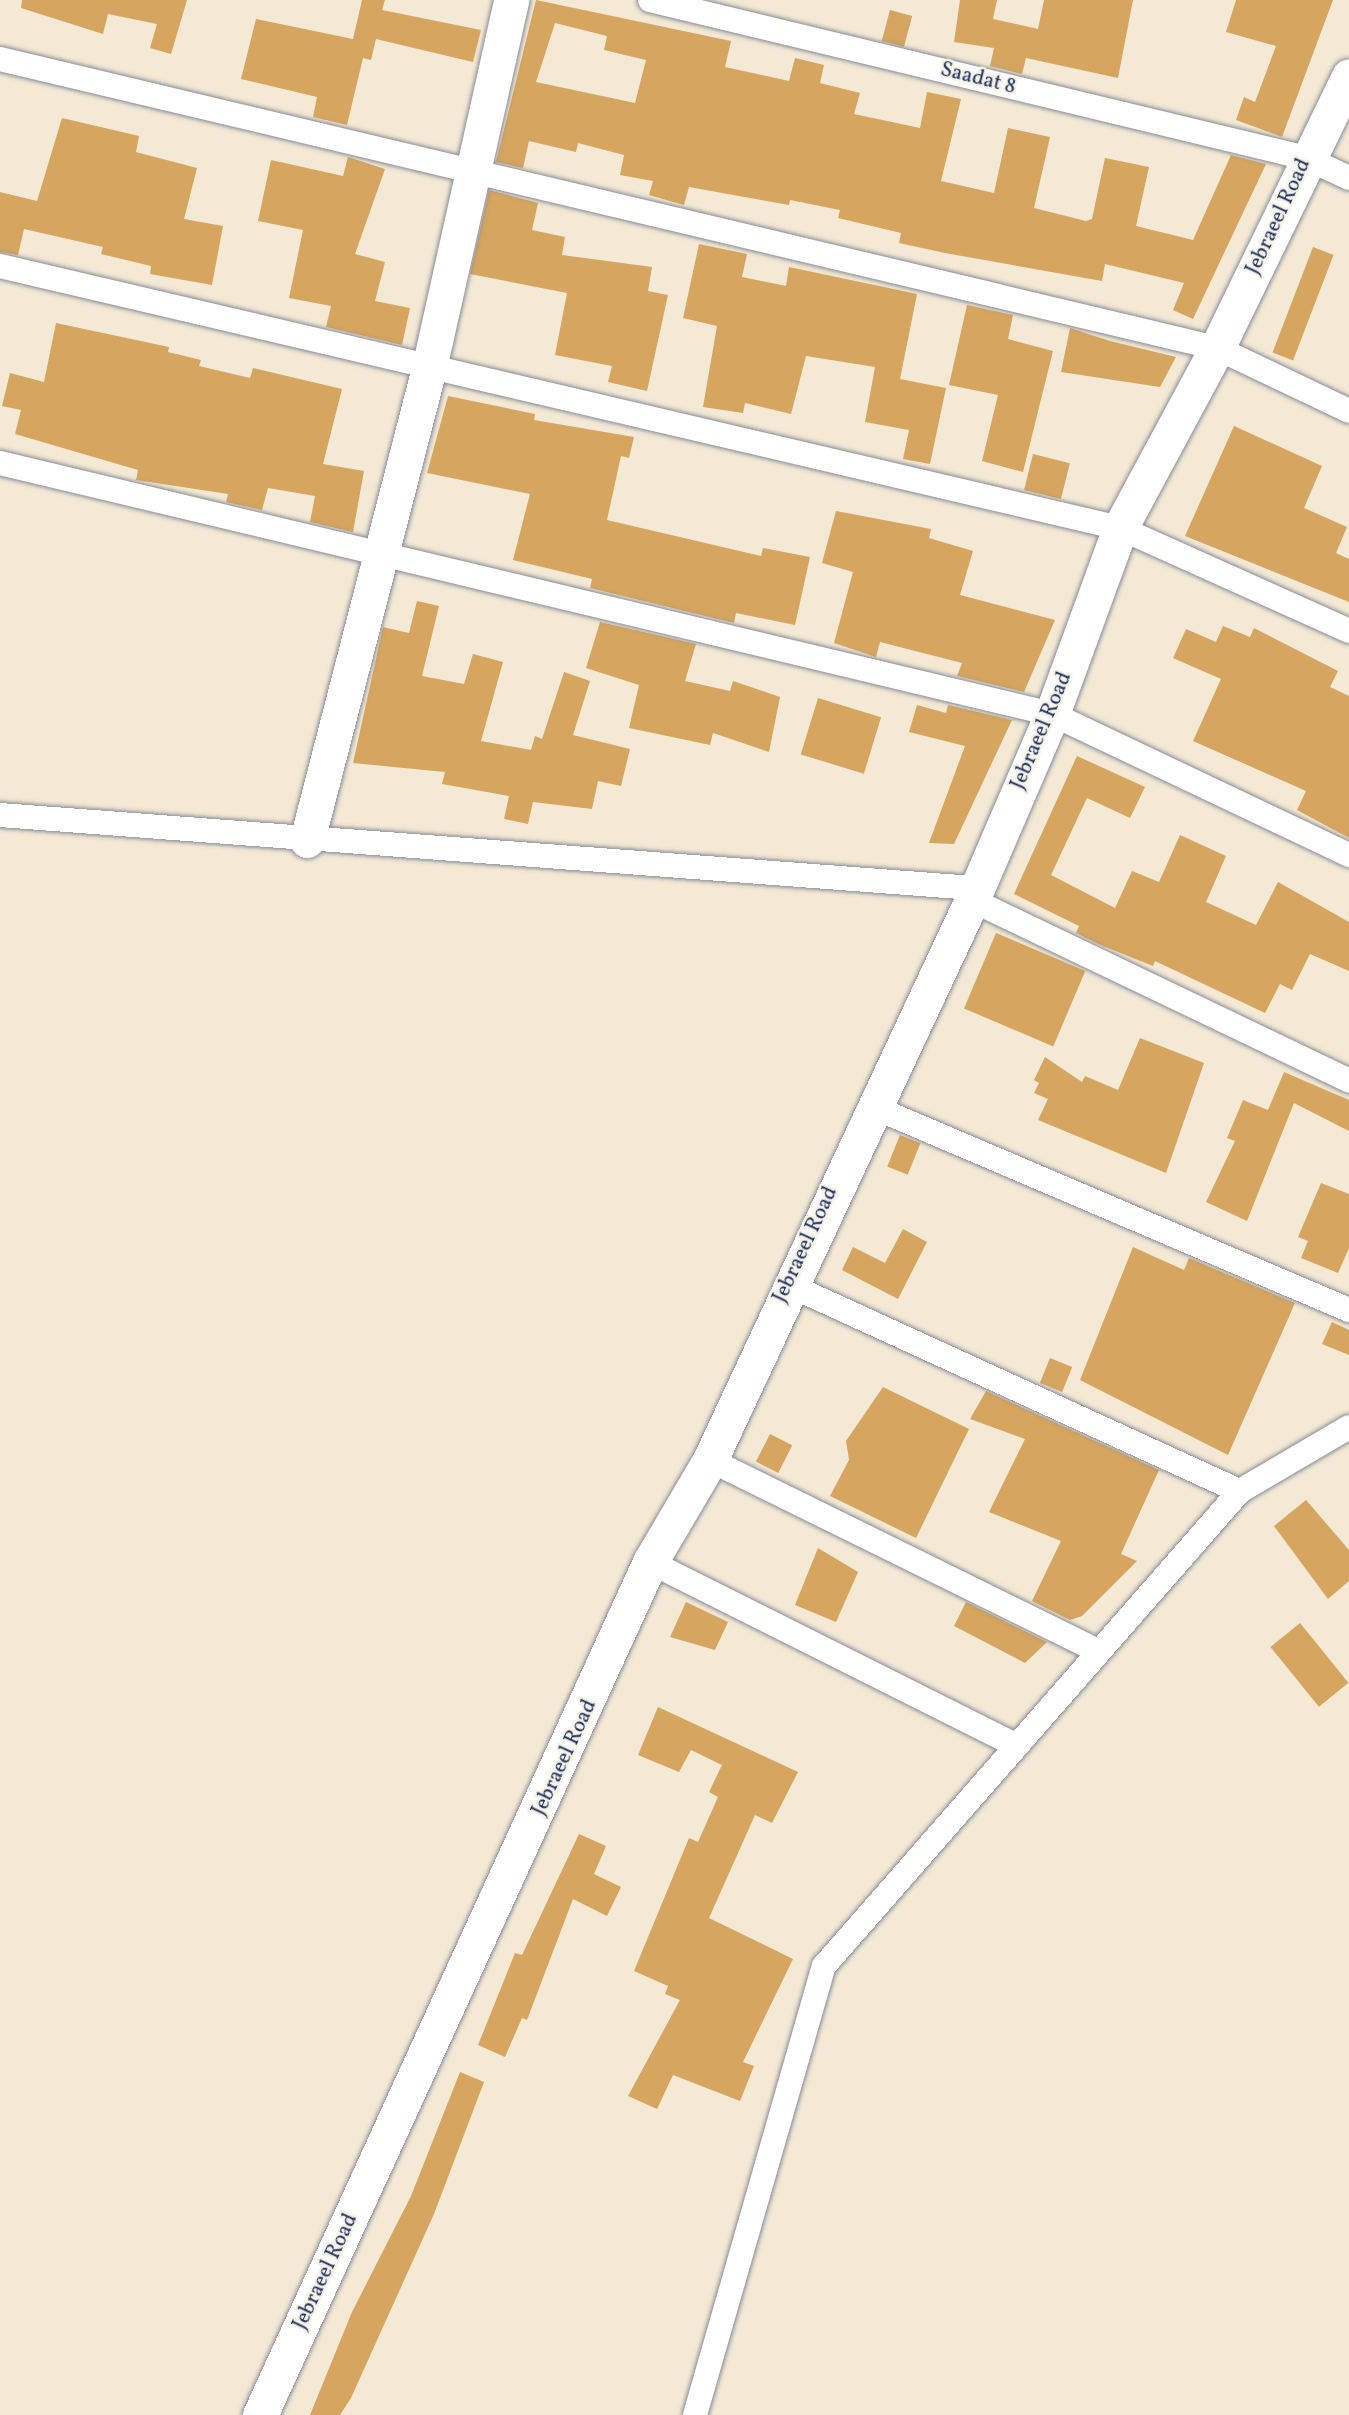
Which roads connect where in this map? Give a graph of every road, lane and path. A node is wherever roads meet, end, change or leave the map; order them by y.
1 (510, 0) edge
2 (650, 0) edge
3 (0, 59) edge
4 (1349, 76) edge
5 (1306, 158) junction
6 (475, 171) junction
7 (1349, 178) edge
8 (0, 266) edge
9 (1217, 348) junction
10 (429, 368) junction
11 (1349, 411) edge
12 (0, 463) edge
13 (1120, 528) junction
14 (381, 556) junction
15 (1349, 631) edge
16 (1052, 714) junction
17 (0, 815) edge
18 (307, 840) junction
19 (1349, 855) edge
20 (973, 894) junction
21 (1349, 1081) edge
22 (871, 1106) junction
23 (787, 1284) junction
24 (1349, 1310) edge
25 (1349, 1427) edge
26 (710, 1460) junction
27 (1240, 1491) junction
28 (650, 1562) junction
29 (1099, 1651) junction
30 (1015, 1745) junction
31 (260, 2415) edge
32 (695, 2415) edge

1 - 6 main road
2 - 5 street, Saadat 8
3 - 6 street
4 - 5 main road, Jebraeel Road
5 - 7 street, Saadat 8
5 - 9 main road, Jebraeel Road
6 - 9 street
6 - 10 main road
8 - 10 street
9 - 11 street
9 - 13 main road, Jebraeel Road
10 - 13 street
10 - 14 main road
12 - 14 street
13 - 15 street
13 - 16 main road, Jebraeel Road
14 - 16 street
14 - 18 main road
16 - 19 street
16 - 20 main road, Jebraeel Road
17 - 18 street
18 - 20 street
20 - 21 street
20 - 22 main road, Jebraeel Road
22 - 23 main road, Jebraeel Road
22 - 24 street
23 - 26 main road, Jebraeel Road
23 - 27 street
25 - 27 street
26 - 28 main road, Jebraeel Road
26 - 29 street
27 - 29 street
28 - 30 street
28 - 31 main road, Jebraeel Road
29 - 30 street
30 - 32 street

